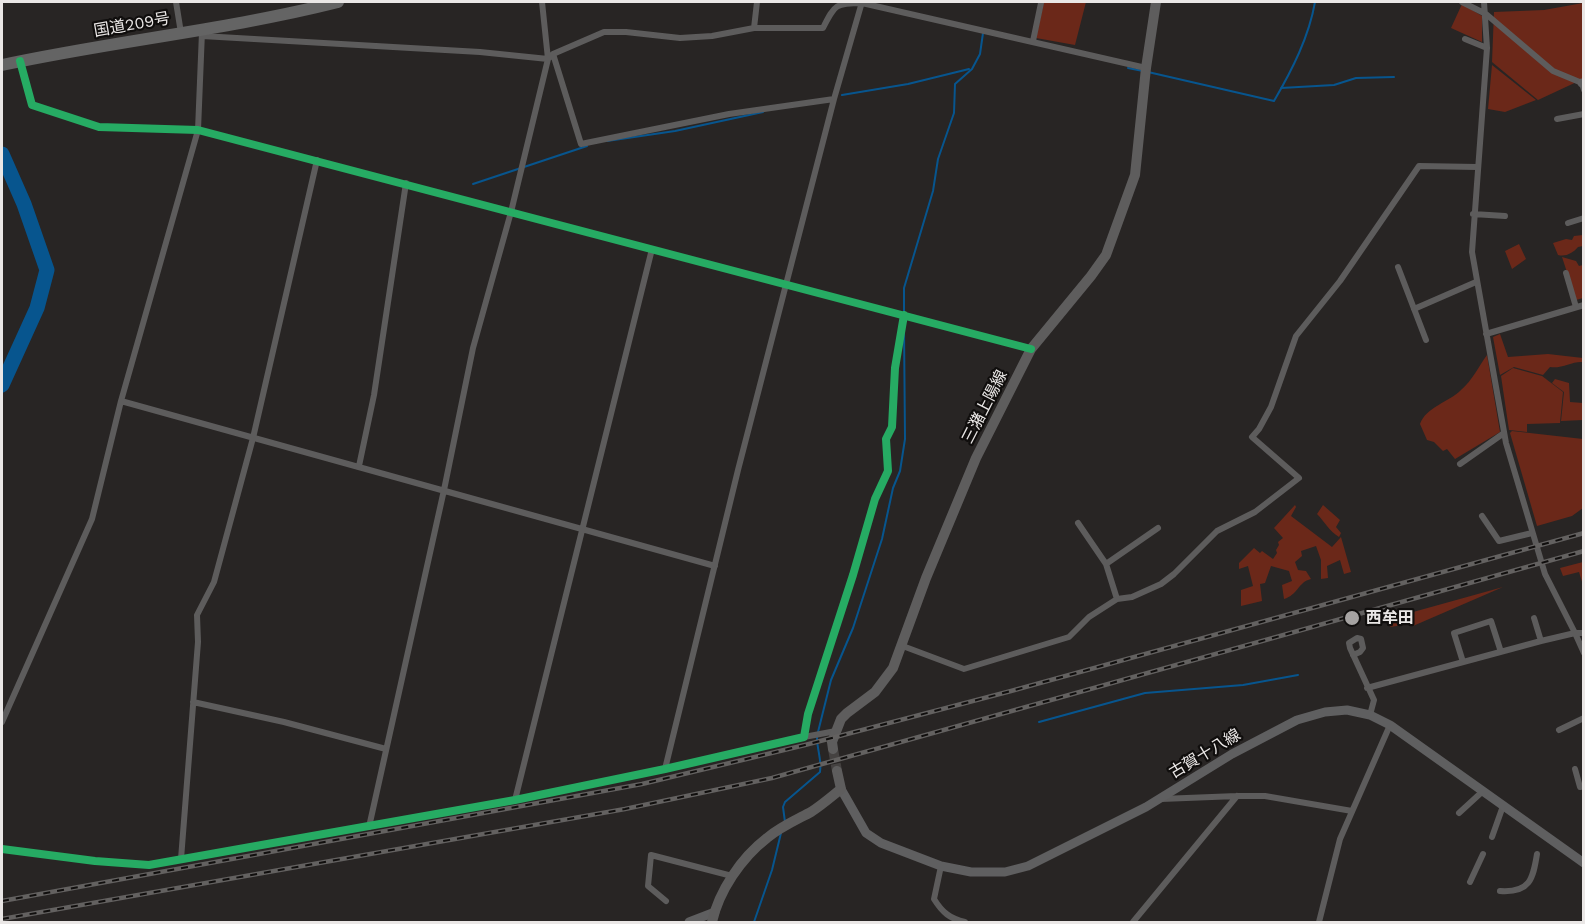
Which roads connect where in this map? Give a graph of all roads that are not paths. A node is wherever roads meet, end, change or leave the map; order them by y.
1 (176, 2) edge
2 (338, 2) edge
3 (542, 2) edge
4 (757, 2) edge
5 (862, 2) edge
6 (1156, 2) edge
7 (1462, 2) edge
8 (1484, 2) edge
9 (1041, 3) edge
10 (1486, 14) junction
11 (754, 28) junction
12 (202, 32) junction
13 (182, 33) junction
14 (1465, 39) dead end
15 (1032, 41) junction
16 (1487, 48) junction
17 (551, 56) junction
18 (20, 61) junction
19 (2, 65) edge
20 (1146, 68) junction
21 (1583, 85) edge
22 (834, 99) junction
23 (1584, 114) edge
24 (1557, 119) dead end
25 (198, 130) junction
26 (317, 160) junction
27 (1477, 166) junction
28 (406, 183) junction
29 (511, 212) junction
30 (1473, 214) junction
31 (1505, 216) dead end
32 (1584, 218) edge
33 (1568, 223) dead end
34 (652, 249) junction
35 (1398, 267) dead end
36 (1566, 273) dead end
37 (1476, 282) junction
38 (786, 284) junction
39 (1584, 305) edge
40 (1576, 307) junction
41 (1414, 309) junction
42 (904, 315) junction
43 (1486, 334) junction
44 (1426, 340) dead end
45 (1031, 349) junction
46 (122, 401) junction
47 (1504, 433) junction
48 (253, 438) junction
49 (1460, 464) dead end
50 (359, 466) junction
51 (444, 490) junction
52 (1482, 516) dead end
53 (1078, 523) dead end
54 (1158, 528) dead end
55 (583, 529) junction
56 (1532, 533) junction
57 (1106, 564) junction
58 (715, 566) junction
59 (1117, 599) junction
60 (1534, 618) dead end
61 (1575, 633) junction
62 (1584, 633) edge
63 (1540, 641) junction
64 (900, 645) junction
65 (1501, 652) junction
66 (1584, 653) edge
67 (1353, 655) dead end
68 (1463, 662) junction
69 (1367, 688) junction
70 (193, 702) junction
71 (1370, 715) junction
72 (1584, 718) edge
73 (2, 722) edge
74 (1390, 725) junction
75 (1559, 730) dead end
76 (836, 731) junction
77 (804, 737) junction
78 (386, 749) junction
79 (833, 749) tunnel mouth
80 (665, 769) junction
81 (1575, 769) dead end
82 (837, 771) tunnel mouth
83 (1584, 786) edge
84 (841, 789) junction
85 (1483, 791) junction
86 (1237, 796) junction
87 (1160, 799) junction
88 (515, 800) junction
89 (1503, 806) junction
90 (1352, 811) junction
91 (1459, 813) dead end
92 (369, 827) junction
93 (1492, 837) dead end
94 (2, 849) edge
95 (1483, 854) dead end
96 (1537, 854) dead end
97 (1583, 858) edge
98 (181, 859) junction
99 (941, 866) junction
100 (732, 876) junction
101 (1470, 882) dead end
102 (1500, 891) dead end
103 (666, 901) dead end
104 (714, 917) edge
105 (689, 922) edge
106 (965, 922) edge
107 (1133, 922) edge
108 (1319, 922) edge

1 - 13 street
2 - 12 highway, 国道209号
3 - 17 street
4 - 11 street
5 - 11 street
5 - 15 street
5 - 22 street
6 - 20 main road, 三潴上陽線
7 - 10 street
8 - 10 street
9 - 15 street
10 - 16 street
10 - 21 street
11 - 17 street
12 - 13 highway, 国道209号
12 - 17 street
12 - 25 street
13 - 18 highway, 国道209号
14 - 16 street
15 - 20 street
16 - 27 street
17 - 22 street
17 - 29 street
18 - 19 highway, 国道209号
18 - 25 street
20 - 45 main road, 三潴上陽線
22 - 38 street
23 - 24 street
25 - 26 street
25 - 46 street
26 - 28 street
26 - 48 street
27 - 30 street
27 - 59 street
28 - 29 street
28 - 50 street
29 - 34 street
29 - 51 street
30 - 31 street
30 - 37 street
32 - 33 street
34 - 38 street
34 - 55 street
35 - 41 street
36 - 40 street
37 - 41 street
37 - 43 street
38 - 42 street
38 - 58 street
39 - 40 street
40 - 43 street
41 - 44 street
42 - 45 street
42 - 77 street
43 - 47 street
45 - 64 main road, 三潴上陽線
46 - 48 street
46 - 73 street
47 - 49 street
47 - 56 street
48 - 50 street
48 - 70 street
50 - 51 street
51 - 55 street
51 - 78 street
52 - 56 street
53 - 57 street
54 - 57 street
55 - 58 street
55 - 88 street
56 - 61 street
57 - 59 street
58 - 80 street
59 - 64 street
60 - 63 street
61 - 62 street
61 - 63 street
61 - 66 street
63 - 65 street
64 - 76 main road, 三潴上陽線
65 - 68 street
65 - 68 street
67 - 69 street
68 - 69 street
69 - 71 street
70 - 78 street
70 - 98 street
71 - 74 main road, 古賀十八線
71 - 87 main road, 古賀十八線
72 - 75 street
74 - 85 main road, 古賀十八線
74 - 90 street
76 - 77 street
76 - 79 main road, 三潴上陽線
77 - 80 street
78 - 92 street
80 - 88 street
81 - 83 street
82 - 84 main road
84 - 99 main road, 古賀十八線
84 - 100 main road
85 - 89 main road, 古賀十八線
85 - 91 street
86 - 87 street
86 - 90 street
86 - 107 street
87 - 99 main road, 古賀十八線
88 - 92 street
89 - 93 street
89 - 97 main road, 古賀十八線
90 - 108 street
92 - 98 street
94 - 98 street
95 - 101 street
96 - 102 street
99 - 106 street
100 - 103 street
100 - 104 main road
104 - 105 main road

